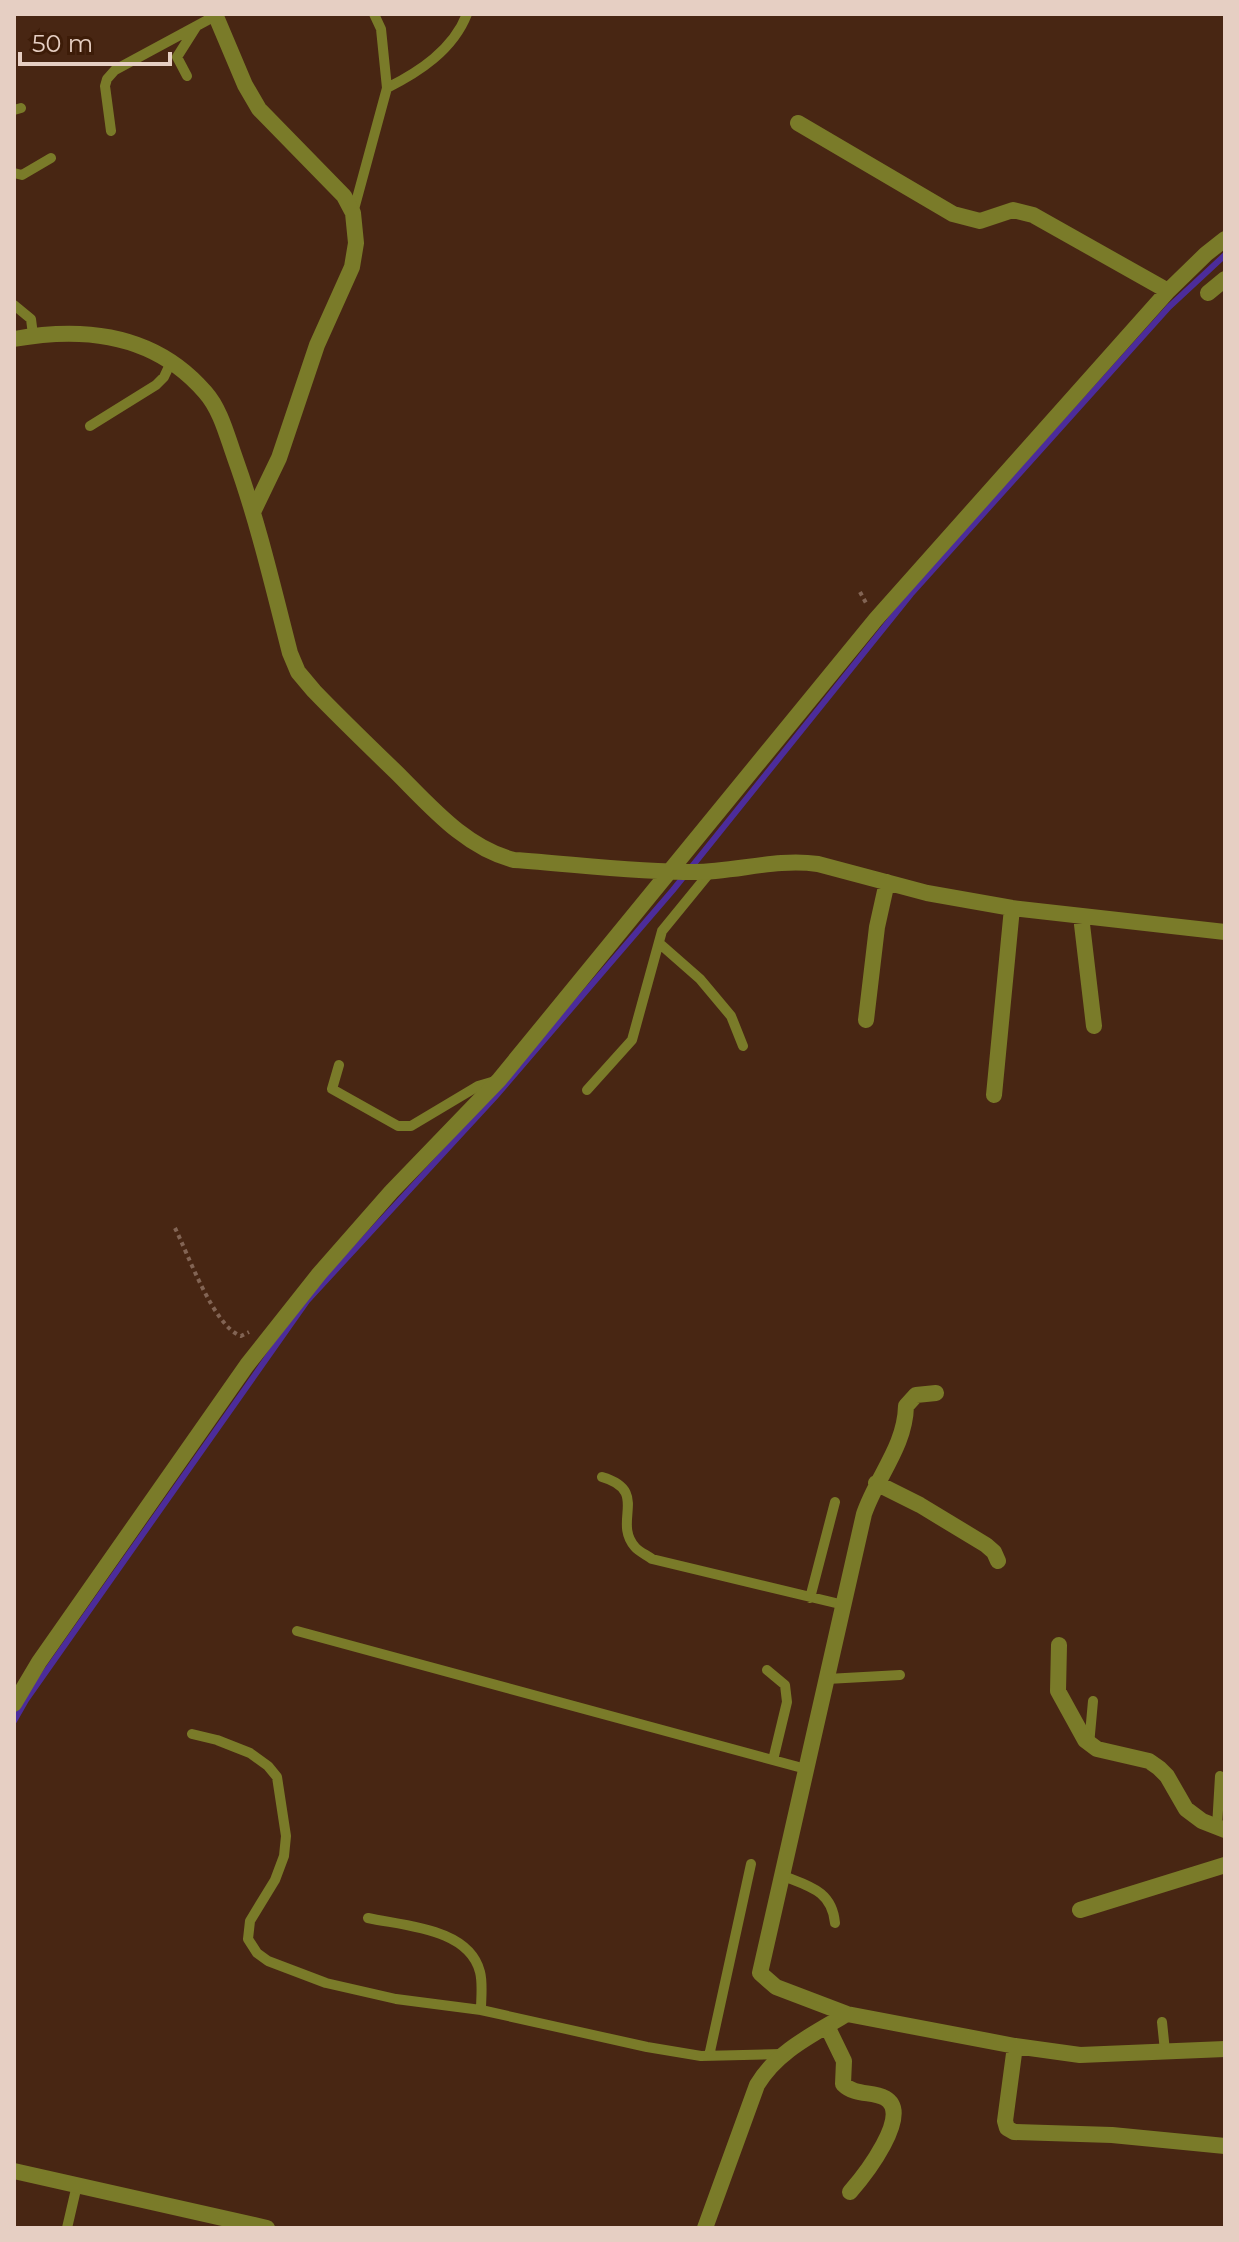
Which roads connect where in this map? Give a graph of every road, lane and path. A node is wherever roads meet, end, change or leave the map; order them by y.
1 (374, 14) edge
2 (467, 14) edge
3 (215, 15) edge
4 (198, 25) junction
5 (187, 76) dead end
6 (387, 88) junction
7 (798, 123) dead end
8 (111, 131) dead end
9 (51, 158) dead end
10 (14, 173) edge
11 (353, 213) junction
12 (1225, 239) edge
13 (1225, 279) edge
14 (1168, 291) junction
15 (1208, 293) dead end
16 (14, 305) edge
17 (33, 335) junction
18 (14, 339) edge
19 (171, 362) junction
20 (90, 426) dead end
21 (254, 510) junction
22 (676, 871) junction
23 (704, 871) junction
24 (887, 882) junction
25 (1012, 908) junction
26 (1081, 916) junction
27 (1225, 932) edge
28 (659, 943) junction
29 (866, 1020) dead end
30 (1094, 1026) dead end
31 (743, 1046) dead end
32 (339, 1065) dead end
33 (499, 1080) junction
34 (587, 1090) dead end
35 (994, 1095) dead end
36 (175, 1228) dead end
37 (259, 1327) dead end
38 (936, 1393) dead end
39 (602, 1477) dead end
40 (876, 1483) junction
41 (835, 1502) dead end
42 (998, 1561) dead end
43 (810, 1598) junction
44 (844, 1605) junction
45 (297, 1631) dead end
46 (1059, 1645) dead end
47 (767, 1670) dead end
48 (900, 1675) dead end
49 (827, 1679) junction
50 (1093, 1701) dead end
51 (14, 1704) edge
52 (192, 1734) dead end
53 (1089, 1745) junction
54 (773, 1760) junction
55 (806, 1769) junction
56 (1220, 1776) dead end
57 (1221, 1829) edge
58 (751, 1864) dead end
59 (1225, 1865) edge
60 (781, 1875) junction
61 (1080, 1910) dead end
62 (368, 1918) dead end
63 (835, 1923) dead end
64 (481, 2010) junction
65 (847, 2014) junction
66 (1162, 2022) dead end
67 (827, 2026) junction
68 (1015, 2046) junction
69 (1225, 2049) edge
70 (1165, 2051) junction
71 (782, 2054) junction
72 (709, 2056) junction
73 (1225, 2146) edge
74 (14, 2171) edge
75 (77, 2185) junction
76 (850, 2192) dead end
77 (261, 2227) edge
78 (67, 2228) edge
79 (705, 2228) edge

1 - 6 lane
2 - 6 lane
3 - 4 lane
3 - 11 street
4 - 5 lane
4 - 8 lane
6 - 11 lane
7 - 14 street
9 - 10 lane
11 - 21 street
12 - 14 street
13 - 15 street
14 - 22 street
16 - 17 lane
17 - 18 street
17 - 19 street
19 - 20 lane
19 - 21 street
21 - 22 street
22 - 23 street
22 - 33 street
23 - 24 street
23 - 28 lane
24 - 25 street
24 - 29 street
25 - 26 street
25 - 35 street
26 - 27 street
26 - 30 street
28 - 31 lane
28 - 34 lane
32 - 33 lane
33 - 51 street
36 - 37 path
38 - 40 street
39 - 43 lane
40 - 42 street
40 - 44 street
41 - 43 lane
43 - 44 lane
44 - 49 street
45 - 54 lane
46 - 53 street
47 - 54 lane
48 - 49 lane
49 - 55 street
50 - 53 lane
52 - 64 lane
53 - 57 street
54 - 55 lane
55 - 60 street
56 - 57 lane
58 - 72 lane
59 - 61 street
60 - 63 lane
60 - 65 street
62 - 64 lane
64 - 72 lane
65 - 67 street
65 - 68 street
66 - 70 lane
67 - 71 street
67 - 76 street
68 - 70 street
68 - 73 street
69 - 70 street
71 - 72 lane
71 - 79 street
74 - 75 street
75 - 77 street
75 - 78 lane

